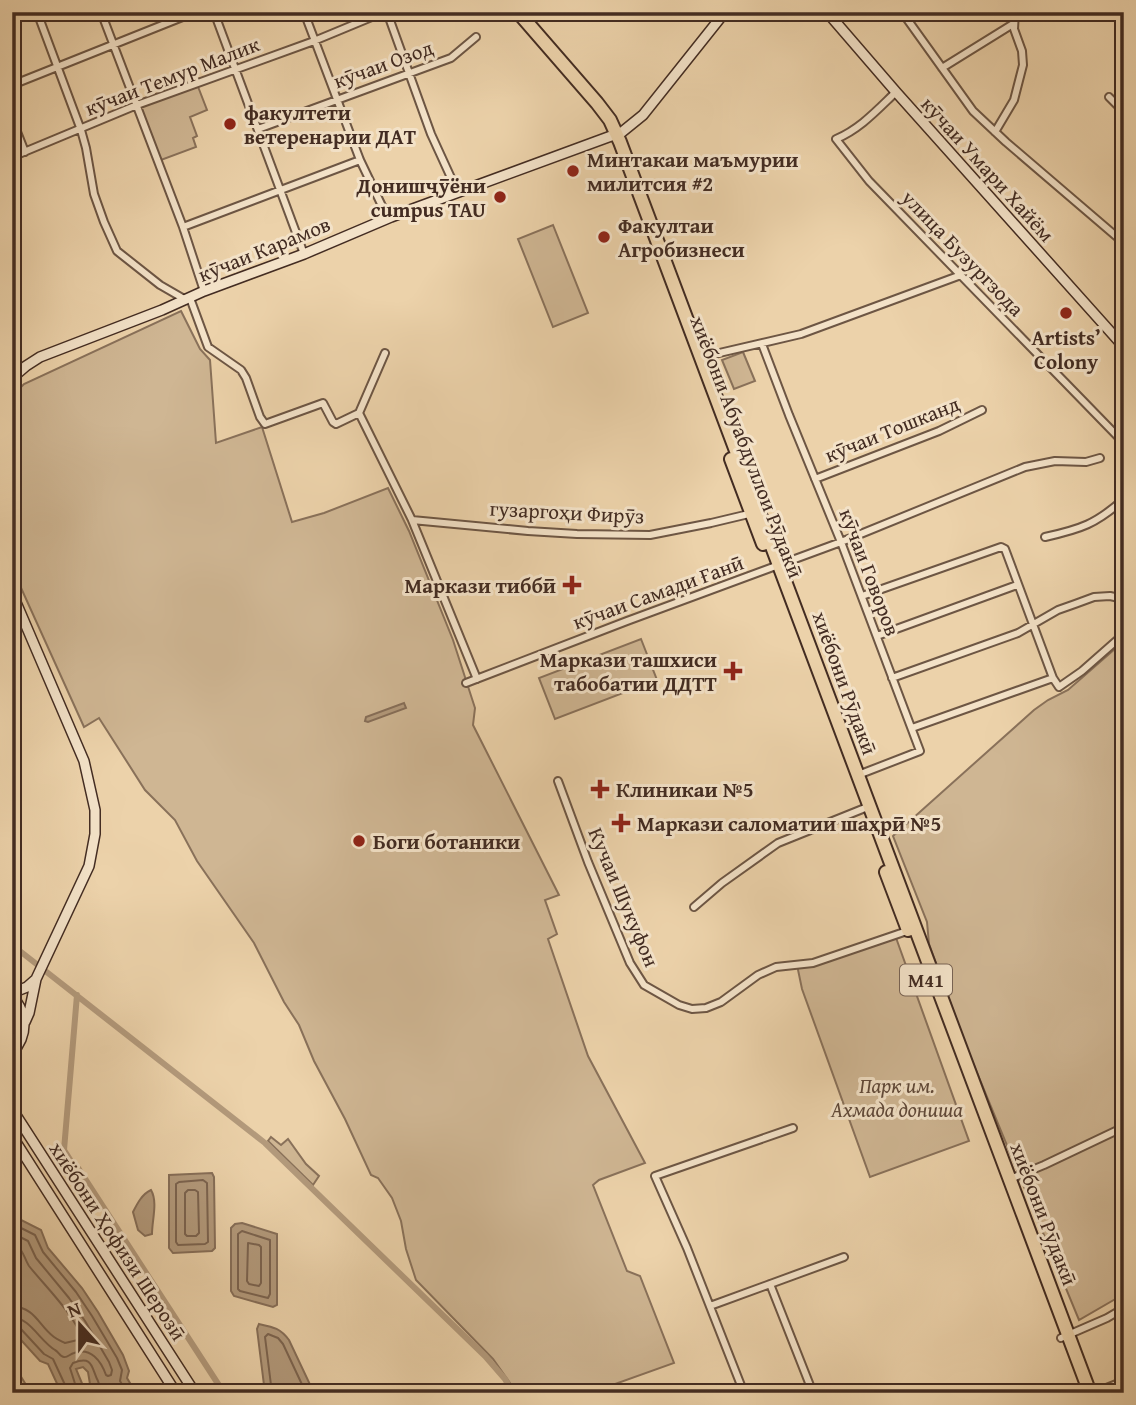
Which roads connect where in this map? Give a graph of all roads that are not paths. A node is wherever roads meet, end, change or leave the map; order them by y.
1 (37, 12) edge
2 (101, 12) edge
3 (195, 12) edge
4 (214, 12) edge
5 (304, 12) edge
6 (386, 12) edge
7 (510, 12) edge
8 (518, 12) edge
9 (725, 12) edge
10 (827, 12) edge
11 (902, 12) edge
12 (1015, 12) edge
13 (1013, 24) junction
14 (476, 37) dead end
15 (314, 41) junction
16 (113, 45) junction
17 (56, 68) junction
18 (942, 68) junction
19 (235, 69) junction
20 (410, 73) junction
21 (12, 85) edge
22 (896, 92) junction
23 (1109, 97) dead end
24 (337, 100) junction
25 (137, 106) junction
26 (1124, 112) edge
27 (12, 119) edge
28 (258, 129) junction
29 (81, 130) junction
30 (995, 132) junction
31 (613, 136) junction
32 (24, 152) junction
33 (12, 157) edge
34 (360, 160) junction
35 (279, 189) junction
36 (457, 193) junction
37 (391, 217) junction
38 (183, 227) junction
39 (1124, 243) edge
40 (304, 254) junction
41 (961, 275) junction
42 (204, 291) junction
43 (188, 299) junction
44 (692, 343) junction
45 (762, 344) junction
46 (1124, 347) edge
47 (386, 353) dead end
48 (702, 357) junction
49 (12, 378) edge
50 (982, 410) dead end
51 (359, 413) junction
52 (1124, 443) edge
53 (1100, 458) dead end
54 (815, 479) junction
55 (1124, 499) edge
56 (755, 512) junction
57 (412, 520) junction
58 (1045, 537) dead end
59 (841, 542) junction
60 (776, 566) junction
61 (1017, 584) junction
62 (12, 593) edge
63 (862, 596) junction
64 (1124, 599) edge
65 (1033, 626) junction
66 (1124, 634) edge
67 (877, 636) junction
68 (892, 678) junction
69 (1053, 678) junction
70 (477, 679) junction
71 (818, 680) junction
72 (466, 683) dead end
73 (912, 729) junction
74 (858, 775) junction
75 (558, 781) dead end
76 (866, 808) junction
77 (694, 907) dead end
78 (912, 929) junction
79 (36, 979) junction
80 (12, 995) edge
81 (24, 1021) junction
82 (12, 1053) edge
83 (12, 1108) edge
84 (1124, 1127) edge
85 (793, 1128) dead end
86 (988, 1134) junction
87 (12, 1136) edge
88 (1010, 1179) junction
89 (1026, 1234) junction
90 (844, 1257) dead end
91 (770, 1284) junction
92 (710, 1306) junction
93 (1124, 1308) edge
94 (1065, 1336) junction
95 (1124, 1381) edge
96 (176, 1393) edge
97 (195, 1393) edge
98 (744, 1393) edge
99 (813, 1393) edge
100 (1082, 1393) edge
101 (1092, 1393) edge

1 - 17 street
2 - 16 street
3 - 16 street
4 - 19 street
5 - 15 street
6 - 15 street, кӯчаи Темур Малик
6 - 20 street
7 - 31 highway, хиёбони Абуабдуллои Рӯдакӣ
8 - 31 highway
9 - 31 main road, кӯчаи Карамов
10 - 22 main road, кӯчаи Умари Хайём
11 - 18 street
12 - 13 street
13 - 18 street
13 - 30 street
14 - 20 street, кӯчаи Озод
15 - 19 street, кӯчаи Темур Малик
15 - 24 street
16 - 17 street
16 - 25 street
17 - 21 street
17 - 29 street
18 - 30 street
19 - 25 street, кӯчаи Темур Малик
19 - 28 street
20 - 24 street, кӯчаи Озод
20 - 36 street
22 - 41 street, улица Бузургзода
22 - 46 main road, кӯчаи Умари Хайём
23 - 26 street
24 - 28 street, кӯчаи Озод
24 - 34 street
25 - 29 street, кӯчаи Темур Малик
25 - 38 street
27 - 32 street
28 - 35 street
29 - 32 street, кӯчаи Темур Малик
29 - 43 street
30 - 39 street
31 - 36 main road, кӯчаи Карамов
31 - 44 highway, хиёбони Абуабдуллои Рӯдакӣ
32 - 33 street, кӯчаи Темур Малик
34 - 35 street
34 - 37 street
35 - 38 street
35 - 40 street
36 - 37 main road, кӯчаи Карамов
37 - 40 main road, кӯчаи Карамов
38 - 42 street
40 - 42 main road, кӯчаи Карамов
41 - 45 street
41 - 52 street, улица Бузургзода
42 - 43 main road, кӯчаи Карамов
43 - 49 main road, кӯчаи Карамов
43 - 51 street
44 - 48 highway
44 - 56 highway, хиёбони Абуабдуллои Рӯдакӣ
45 - 48 street
45 - 54 street, кӯчаи Говоров
47 - 51 street
48 - 56 highway
50 - 54 street, кӯчаи Тошканд
51 - 57 street
53 - 59 street, кӯчаи Самади Ғанӣ
54 - 59 street, кӯчаи Говоров
55 - 58 street
56 - 57 street, гузаргоҳи Фирӯз
56 - 60 highway, хиёбони Абуабдуллои Рӯдакӣ
57 - 70 street
59 - 60 street, кӯчаи Самади Ғанӣ
59 - 63 street, кӯчаи Говоров
60 - 70 street, кӯчаи Самади Ғанӣ
60 - 71 highway, хиёбони Абуабдуллои Рӯдакӣ
61 - 63 street
61 - 65 street
61 - 67 street
62 - 79 main road
63 - 67 street, кӯчаи Говоров
64 - 65 street
65 - 68 street
65 - 69 street
66 - 69 street
67 - 68 street, кӯчаи Говоров
68 - 73 street, кӯчаи Говоров
69 - 73 street
70 - 72 street, кӯчаи Самади Ғанӣ
71 - 74 highway, хиёбони Рӯдакӣ
71 - 76 highway, хиёбони Абуабдуллои Рӯдакӣ
73 - 74 street, кӯчаи Говоров
74 - 76 highway, хиёбони Рӯдакӣ
75 - 78 street, Кучаи Шукуфон
76 - 77 street
76 - 78 highway, хиёбони Рӯдакӣ
78 - 86 highway, хиёбони Рӯдакӣ
79 - 80 main road
79 - 81 main road
80 - 81 main road
81 - 82 main road
83 - 97 main road, хиёбони Ҳофизи Шерозӣ
84 - 88 street
85 - 92 street
86 - 88 highway, хиёбони Рӯдакӣ
86 - 89 highway
87 - 96 main road, хиёбони Ҳофизи Шерозӣ
88 - 89 highway, хиёбони Рӯдакӣ
89 - 94 highway, хиёбони Рӯдакӣ
90 - 91 street
91 - 92 street
91 - 99 street
92 - 98 street
93 - 94 street
94 - 100 highway
94 - 101 highway, хиёбони Рӯдакӣ
95 - 101 street

